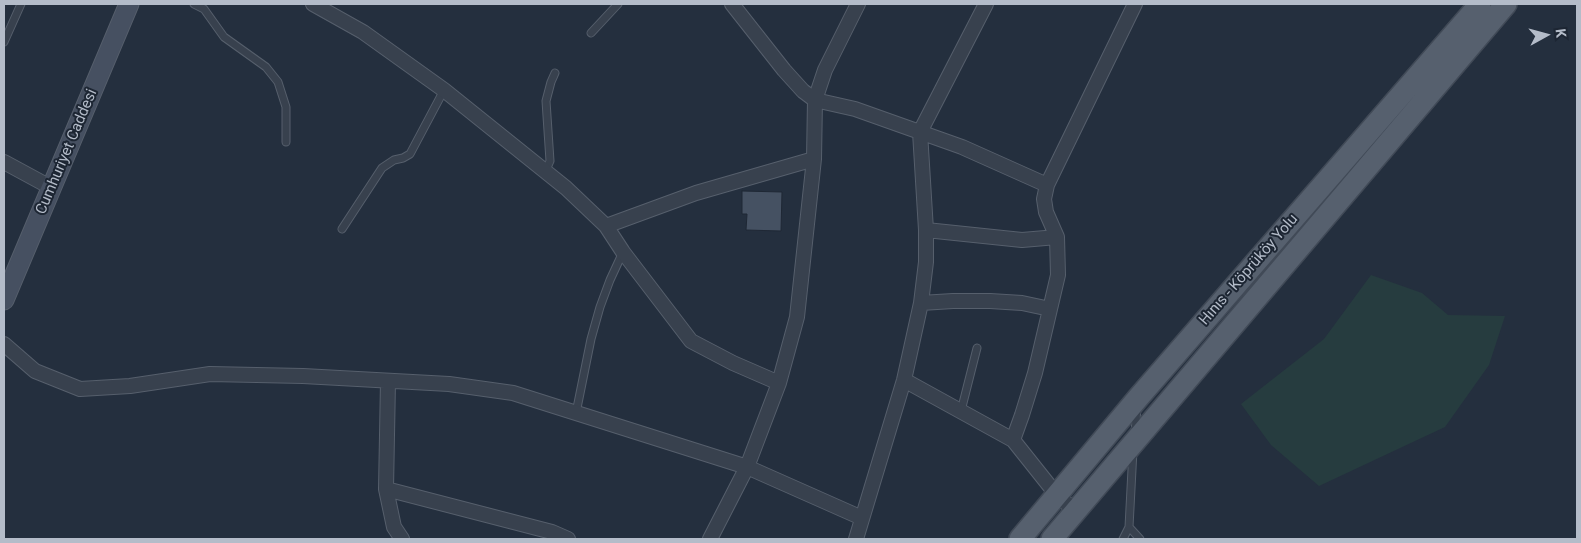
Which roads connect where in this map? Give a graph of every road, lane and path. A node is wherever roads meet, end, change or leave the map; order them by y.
1 (21, 4) edge
2 (129, 4) edge
3 (194, 4) edge
4 (312, 4) edge
5 (618, 4) edge
6 (732, 4) edge
7 (858, 4) edge
8 (986, 4) edge
9 (1135, 4) edge
10 (1480, 4) edge
11 (1506, 4) edge
12 (591, 34) dead end
13 (4, 42) edge
14 (555, 73) dead end
15 (444, 90) junction
16 (815, 100) junction
17 (920, 132) junction
18 (286, 142) dead end
19 (814, 159) junction
20 (4, 162) edge
21 (545, 172) junction
22 (1047, 185) junction
23 (52, 188) junction
24 (606, 226) junction
25 (342, 229) dead end
26 (926, 230) junction
27 (1057, 237) junction
28 (622, 252) junction
29 (5, 295) edge
30 (922, 303) junction
31 (1050, 309) junction
32 (4, 344) edge
33 (976, 348) dead end
34 (904, 380) junction
35 (388, 381) junction
36 (779, 383) junction
37 (1138, 398) junction
38 (961, 411) junction
39 (576, 413) junction
40 (1013, 440) junction
41 (1134, 443) junction
42 (747, 468) junction
43 (386, 489) junction
44 (1056, 494) junction
45 (1076, 512) junction
46 (862, 518) junction
47 (1129, 528) junction
48 (402, 539) edge
49 (568, 539) edge
50 (710, 539) edge
51 (856, 539) edge
52 (1020, 539) edge
53 (1052, 539) edge
54 (1123, 539) edge
55 (1140, 539) edge

1 - 13 lane
2 - 23 main road, Cumhuriyet Caddesi
3 - 18 lane
4 - 15 street
5 - 12 lane
6 - 16 street
7 - 16 street
8 - 17 street
9 - 22 street
10 - 37 main road, Hınıs - Köprüköy Yolu
11 - 41 main road, Hınıs - Köprüköy Yolu
14 - 21 lane
15 - 21 street
15 - 25 lane
16 - 17 street
16 - 19 street
17 - 22 street
17 - 26 street
19 - 24 street
19 - 36 street
20 - 23 street
21 - 24 street
22 - 27 street
23 - 29 main road, Cumhuriyet Caddesi
24 - 28 street
26 - 27 street
26 - 30 street
27 - 31 street
28 - 36 street
28 - 39 lane
30 - 31 street
30 - 34 street
31 - 40 street
32 - 35 street
33 - 38 lane
34 - 38 street
34 - 46 street
35 - 39 street
35 - 43 street
36 - 42 street
37 - 41 lane
37 - 44 main road, Hınıs - Köprüköy Yolu
38 - 40 street
39 - 42 street
40 - 44 street
41 - 45 main road, Hınıs - Köprüköy Yolu
41 - 47 lane
42 - 46 street
42 - 50 street
43 - 48 street
43 - 49 street
44 - 45 street
44 - 52 main road, Hınıs - Köprüköy Yolu
45 - 53 main road, Hınıs - Köprüköy Yolu
46 - 51 street
47 - 54 lane
47 - 55 lane

